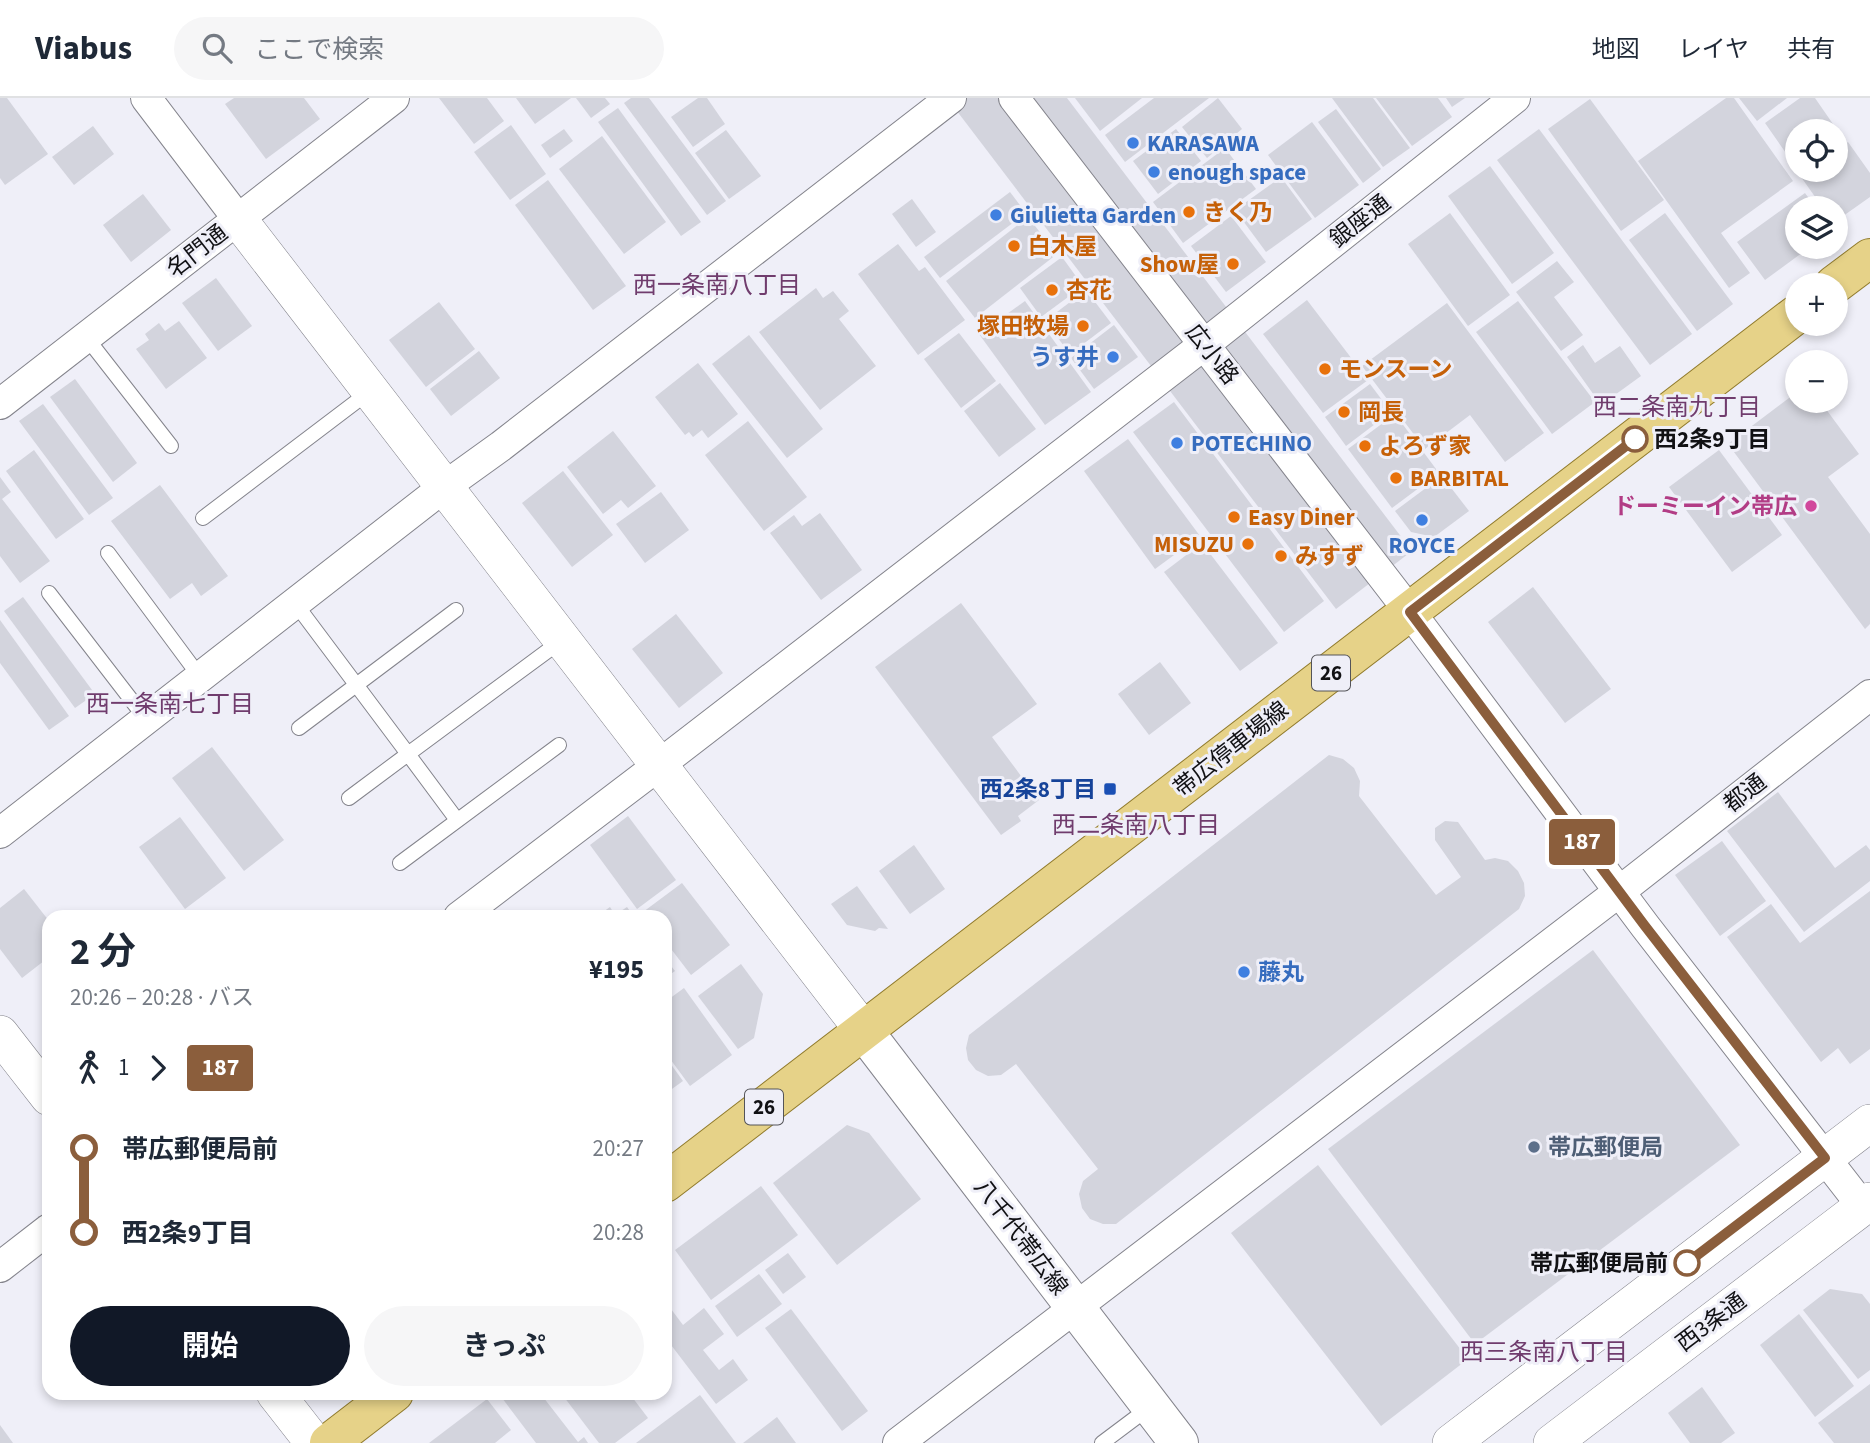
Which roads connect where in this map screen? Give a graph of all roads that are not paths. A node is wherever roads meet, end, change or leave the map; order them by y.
1 (146, 98) edge
2 (394, 98) edge
3 (951, 98) edge
4 (1014, 98) edge
5 (1515, 98) edge
6 (238, 219) junction
7 (1870, 258) edge
8 (1848, 274) edge
9 (1785, 323) edge
10 (86, 337) junction
11 (1205, 344) junction
12 (370, 391) junction
13 (0, 404) edge
14 (171, 446) dead end
15 (444, 487) junction
16 (203, 518) dead end
17 (108, 553) dead end
18 (49, 593) dead end
19 (295, 603) junction
20 (456, 610) dead end
21 (1410, 612) junction
22 (562, 640) junction
23 (200, 677) junction
24 (356, 685) junction
25 (1870, 695) edge
26 (146, 719) junction
27 (299, 727) dead end
28 (559, 745) dead end
29 (408, 754) junction
30 (659, 765) junction
31 (349, 798) dead end
32 (457, 820) junction
33 (0, 833) edge
34 (400, 863) dead end
35 (1620, 891) junction
36 (467, 910) edge
37 (863, 1030) junction
38 (0, 1034) edge
39 (42, 1088) edge
40 (1870, 1123) edge
41 (1825, 1158) junction
42 (672, 1179) edge
43 (1868, 1208) edge
44 (42, 1234) edge
45 (0, 1267) edge
46 (1074, 1307) junction
47 (280, 1400) edge
48 (385, 1400) edge
49 (1151, 1406) junction
50 (314, 1443) edge
51 (329, 1443) edge
52 (898, 1443) edge
53 (1102, 1443) edge
54 (1179, 1443) edge
55 (1451, 1443) edge
56 (1552, 1443) edge

1 - 6 street
2 - 6 street, 名門通
3 - 15 street
4 - 11 street, 広小路
5 - 11 street, 銀座通
6 - 10 street, 名門通
6 - 12 street
7 - 8 main road
9 - 21 main road, 帯広停車場線 / 26
10 - 13 street, 名門通
10 - 14 lane
11 - 21 street, 広小路
11 - 30 street, 銀座通
12 - 15 street
12 - 16 lane
15 - 19 street
15 - 22 street
17 - 23 lane
18 - 26 lane
19 - 23 street
19 - 24 lane
20 - 24 lane
21 - 35 street, 広小路
21 - 37 main road, 帯広停車場線 / 26
22 - 29 lane
22 - 30 street
23 - 26 street
24 - 27 lane
24 - 29 lane
25 - 35 street, 都通
26 - 33 street
28 - 32 lane
29 - 31 lane
29 - 32 lane
30 - 36 street, 銀座通
30 - 37 street
32 - 34 lane
35 - 41 street, 広小路
35 - 46 street, 都通
37 - 42 main road, 帯広停車場線 / 26
37 - 46 main road, 八千代帯広線
38 - 39 street
40 - 41 street
41 - 43 street, 広小路
41 - 55 street
43 - 56 street, 西3条通
44 - 45 street
46 - 49 main road, 八千代帯広線
46 - 52 street, 都通
47 - 50 street
48 - 51 main road
49 - 53 lane
49 - 54 main road, 八千代帯広線

